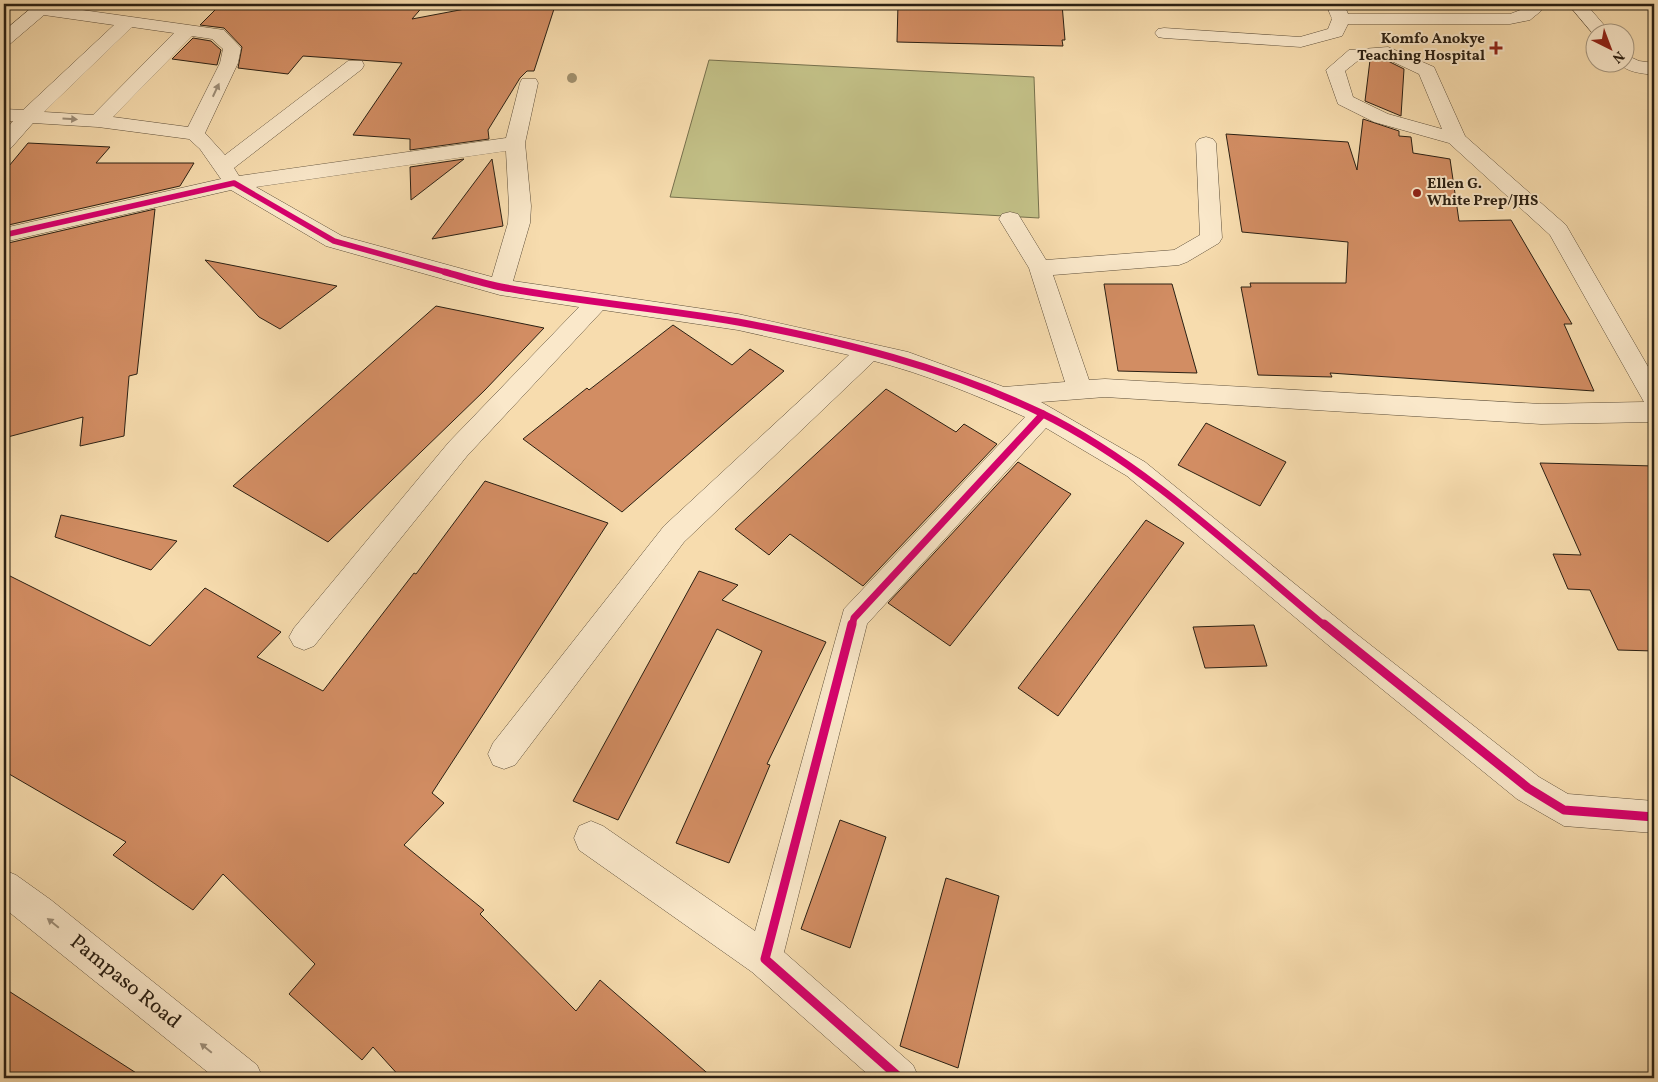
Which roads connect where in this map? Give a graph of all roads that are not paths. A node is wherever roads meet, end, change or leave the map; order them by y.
1 (1531, 4) edge
2 (1577, 4) edge
3 (43, 6) edge
4 (1338, 11) edge
5 (128, 21) junction
6 (1592, 22) edge
7 (188, 29) junction
8 (1164, 33) dead end
9 (4, 40) edge
10 (355, 65) dead end
11 (1636, 66) edge
12 (1654, 69) edge
13 (529, 83) dead end
14 (4, 115) edge
15 (28, 116) junction
16 (98, 121) junction
17 (195, 134) junction
18 (1456, 139) junction
19 (515, 143) junction
20 (1206, 143) dead end
21 (4, 144) edge
22 (229, 174) junction
23 (1010, 219) dead end
24 (4, 235) edge
25 (1040, 268) junction
26 (500, 287) junction
27 (598, 301) junction
28 (869, 351) junction
29 (1080, 390) junction
30 (1003, 396) junction
31 (1654, 398) edge
32 (1654, 412) edge
33 (1043, 414) junction
34 (304, 637) dead end
35 (504, 754) dead end
36 (1654, 817) edge
37 (591, 838) dead end
38 (4, 887) edge
39 (765, 959) junction
40 (244, 1078) edge
41 (900, 1078) edge

1 - 4 street
2 - 6 street
3 - 5 street
3 - 9 street
4 - 8 street
5 - 7 street
5 - 15 street
7 - 16 street
17 -> 7 street
10 - 22 street
11 - 12 street
13 - 19 street
14 - 15 street
15 -> 16 street
15 - 21 street
16 - 17 street
17 - 22 street
18 - 18 street
18 - 31 street
19 - 22 street
19 - 26 street
20 - 25 street
22 - 24 street
22 - 26 street
23 - 25 street
25 - 29 street
26 - 27 street
27 - 28 street
27 - 34 street
28 - 30 street
28 - 35 street
29 - 30 street
29 - 32 street
30 - 33 street
33 - 36 street
33 - 39 street
37 - 39 street
40 -> 38 street, Pampaso Road
39 - 41 street

